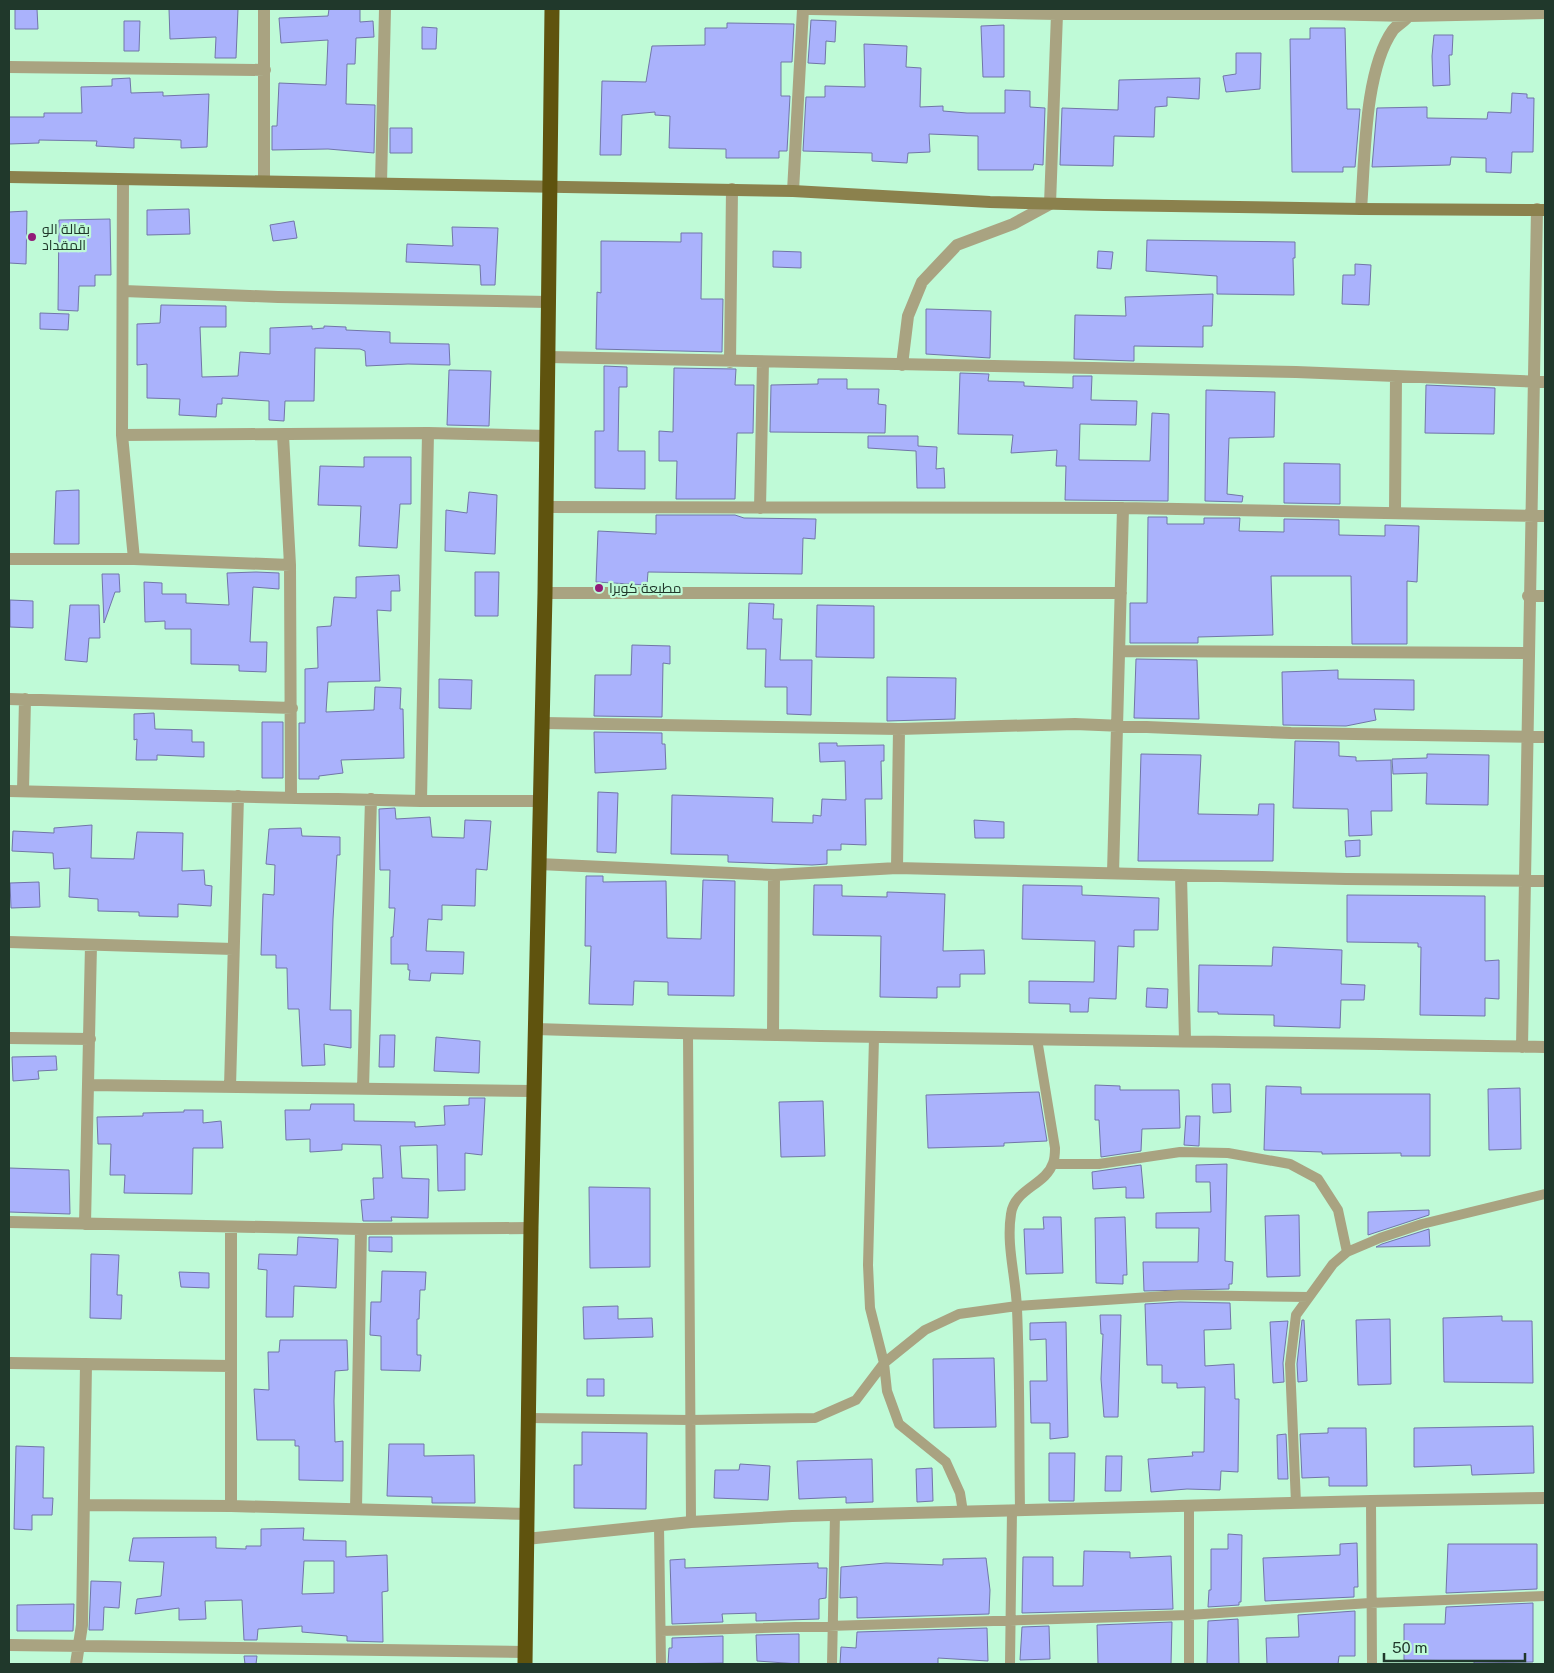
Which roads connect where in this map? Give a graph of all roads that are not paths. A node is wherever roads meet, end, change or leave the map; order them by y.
1 (264, 9) edge
2 (385, 9) edge
3 (552, 9) edge
4 (802, 9) edge
5 (811, 9) edge
6 (965, 11) edge
7 (1166, 11) edge
8 (1318, 11) edge
9 (1542, 12) edge
10 (1411, 13) edge
11 (1057, 14) junction
12 (9, 67) edge
13 (265, 70) junction
14 (9, 177) edge
15 (123, 180) junction
16 (264, 181) junction
17 (381, 183) junction
18 (551, 185) junction
19 (732, 189) junction
20 (793, 191) junction
21 (1050, 204) junction
22 (1361, 210) junction
23 (1541, 210) edge
24 (124, 291) junction
25 (549, 302) junction
26 (548, 357) junction
27 (730, 362) junction
28 (763, 362) junction
29 (902, 364) junction
30 (1396, 377) junction
31 (1539, 382) edge
32 (428, 433) junction
33 (122, 435) junction
34 (282, 435) junction
35 (547, 436) junction
36 (546, 507) junction
37 (760, 508) junction
38 (1123, 508) junction
39 (1395, 513) junction
40 (1531, 516) junction
41 (1545, 516) edge
42 (134, 559) junction
43 (9, 560) edge
44 (290, 565) junction
45 (545, 593) junction
46 (1120, 593) junction
47 (1528, 596) junction
48 (1545, 596) edge
49 (1119, 651) junction
50 (1528, 652) junction
51 (9, 699) edge
52 (25, 699) junction
53 (292, 708) junction
54 (542, 723) junction
55 (1117, 726) junction
56 (899, 729) junction
57 (1528, 737) junction
58 (1545, 737) edge
59 (9, 791) edge
60 (23, 791) junction
61 (238, 796) junction
62 (291, 797) junction
63 (371, 800) junction
64 (421, 801) junction
65 (540, 801) junction
66 (539, 864) junction
67 (898, 868) junction
68 (1113, 873) junction
69 (774, 875) junction
70 (1181, 875) junction
71 (1525, 881) junction
72 (1545, 881) edge
73 (9, 942) edge
74 (91, 945) junction
75 (233, 949) junction
76 (536, 1029) junction
77 (688, 1034) junction
78 (774, 1035) junction
79 (9, 1038) edge
80 (874, 1038) junction
81 (90, 1039) junction
82 (1036, 1039) junction
83 (1185, 1040) junction
84 (1522, 1046) junction
85 (1545, 1047) edge
86 (89, 1085) junction
87 (230, 1087) junction
88 (363, 1089) junction
89 (534, 1091) junction
90 (1053, 1164) junction
91 (1545, 1194) edge
92 (9, 1222) edge
93 (85, 1224) junction
94 (232, 1227) junction
95 (531, 1228) junction
96 (362, 1229) junction
97 (1347, 1252) junction
98 (1309, 1297) junction
99 (1018, 1306) junction
100 (9, 1363) edge
101 (884, 1363) junction
102 (86, 1364) junction
103 (230, 1366) junction
104 (528, 1418) junction
105 (690, 1420) junction
106 (1545, 1498) edge
107 (1371, 1500) junction
108 (1296, 1503) junction
109 (84, 1505) junction
110 (230, 1506) junction
111 (1189, 1506) junction
112 (356, 1509) junction
113 (1016, 1510) junction
114 (963, 1512) junction
115 (527, 1514) junction
116 (835, 1514) junction
117 (691, 1522) junction
118 (659, 1526) junction
119 (526, 1539) junction
120 (1545, 1596) edge
121 (1370, 1604) junction
122 (1189, 1615) junction
123 (1010, 1622) junction
124 (832, 1626) junction
125 (661, 1631) junction
126 (9, 1645) edge
127 (80, 1647) junction
128 (525, 1658) edge
129 (76, 1664) edge
130 (661, 1664) edge
131 (832, 1664) edge
132 (1010, 1664) edge
133 (1189, 1664) edge
134 (1372, 1664) edge

1 - 13 street
2 - 17 street
3 - 18 highway
4 - 20 street
5 - 6 street
6 - 11 street
7 - 8 street
7 - 11 street
8 - 10 street
9 - 10 street
10 - 22 street
11 - 21 street
12 - 13 street
13 - 16 street
14 - 15 street
15 - 16 street
15 - 24 street
16 - 17 street
17 - 18 street
18 - 19 street
18 - 25 highway
19 - 20 street
19 - 27 street
20 - 21 street
21 - 22 street
21 - 29 street
22 - 23 street
23 - 31 street
24 - 25 street
24 - 33 street
25 - 26 highway
26 - 27 street
26 - 35 highway
27 - 28 street
28 - 29 street
28 - 37 street
29 - 30 street
30 - 31 street
30 - 39 street
31 - 40 street
32 - 34 street
32 - 35 street
32 - 64 street
33 - 34 street
33 - 42 street
34 - 44 street
35 - 36 highway
36 - 37 street
36 - 45 highway
37 - 38 street
38 - 39 street
38 - 46 street
39 - 40 street
40 - 41 street
40 - 47 street
42 - 43 street
42 - 44 street
44 - 53 street
45 - 46 street
45 - 54 highway
46 - 49 street
47 - 48 street
47 - 50 street
49 - 50 street
49 - 55 street
50 - 57 street
51 - 52 street
52 - 53 street
52 - 60 street
53 - 62 street
54 - 56 street
54 - 65 highway
55 - 56 street
55 - 57 street
55 - 68 street
56 - 67 street
57 - 58 street
57 - 71 street
59 - 60 street
60 - 61 street
61 - 62 street
61 - 75 street
62 - 63 street
63 - 64 street
63 - 88 street
64 - 65 street
65 - 66 highway
66 - 69 street
66 - 76 highway
67 - 68 street
67 - 69 street
68 - 70 street
69 - 78 street
70 - 71 street
70 - 83 street
71 - 72 street
71 - 84 street
73 - 74 street
74 - 75 street
74 - 81 street
75 - 87 street
76 - 77 street
76 - 89 highway
77 - 78 street
77 - 105 lane
78 - 80 street
79 - 81 street
80 - 82 street
80 - 101 lane
81 - 86 street
82 - 83 street
82 - 90 lane
83 - 84 street
84 - 85 street
86 - 87 street
86 - 93 street
87 - 88 street
88 - 89 street
89 - 95 highway
90 - 97 lane
90 - 99 lane
91 - 97 lane
92 - 93 street
93 - 94 street
94 - 96 street
94 - 103 street
95 - 96 street
95 - 104 highway
96 - 112 street
97 - 98 lane
98 - 99 lane
98 - 108 lane
99 - 101 lane
99 - 113 lane
100 - 102 street
101 - 105 lane
101 - 114 lane
102 - 103 street
102 - 109 street
103 - 110 street
104 - 105 lane
104 - 115 highway
105 - 117 lane
106 - 107 street
107 - 108 street
107 - 121 lane
108 - 111 street
109 - 110 street
109 - 127 street
110 - 112 street
111 - 113 street
111 - 122 lane
112 - 115 street
113 - 114 street
113 - 123 lane
114 - 116 street
115 - 119 highway
116 - 117 street
116 - 124 lane
117 - 118 street
118 - 119 street
118 - 125 lane
119 - 128 highway
120 - 121 lane
121 - 122 lane
121 - 134 lane
122 - 123 lane
122 - 133 lane
123 - 124 lane
123 - 132 lane
124 - 125 lane
124 - 131 lane
125 - 130 lane
126 - 127 street
127 - 128 street
127 - 129 street

